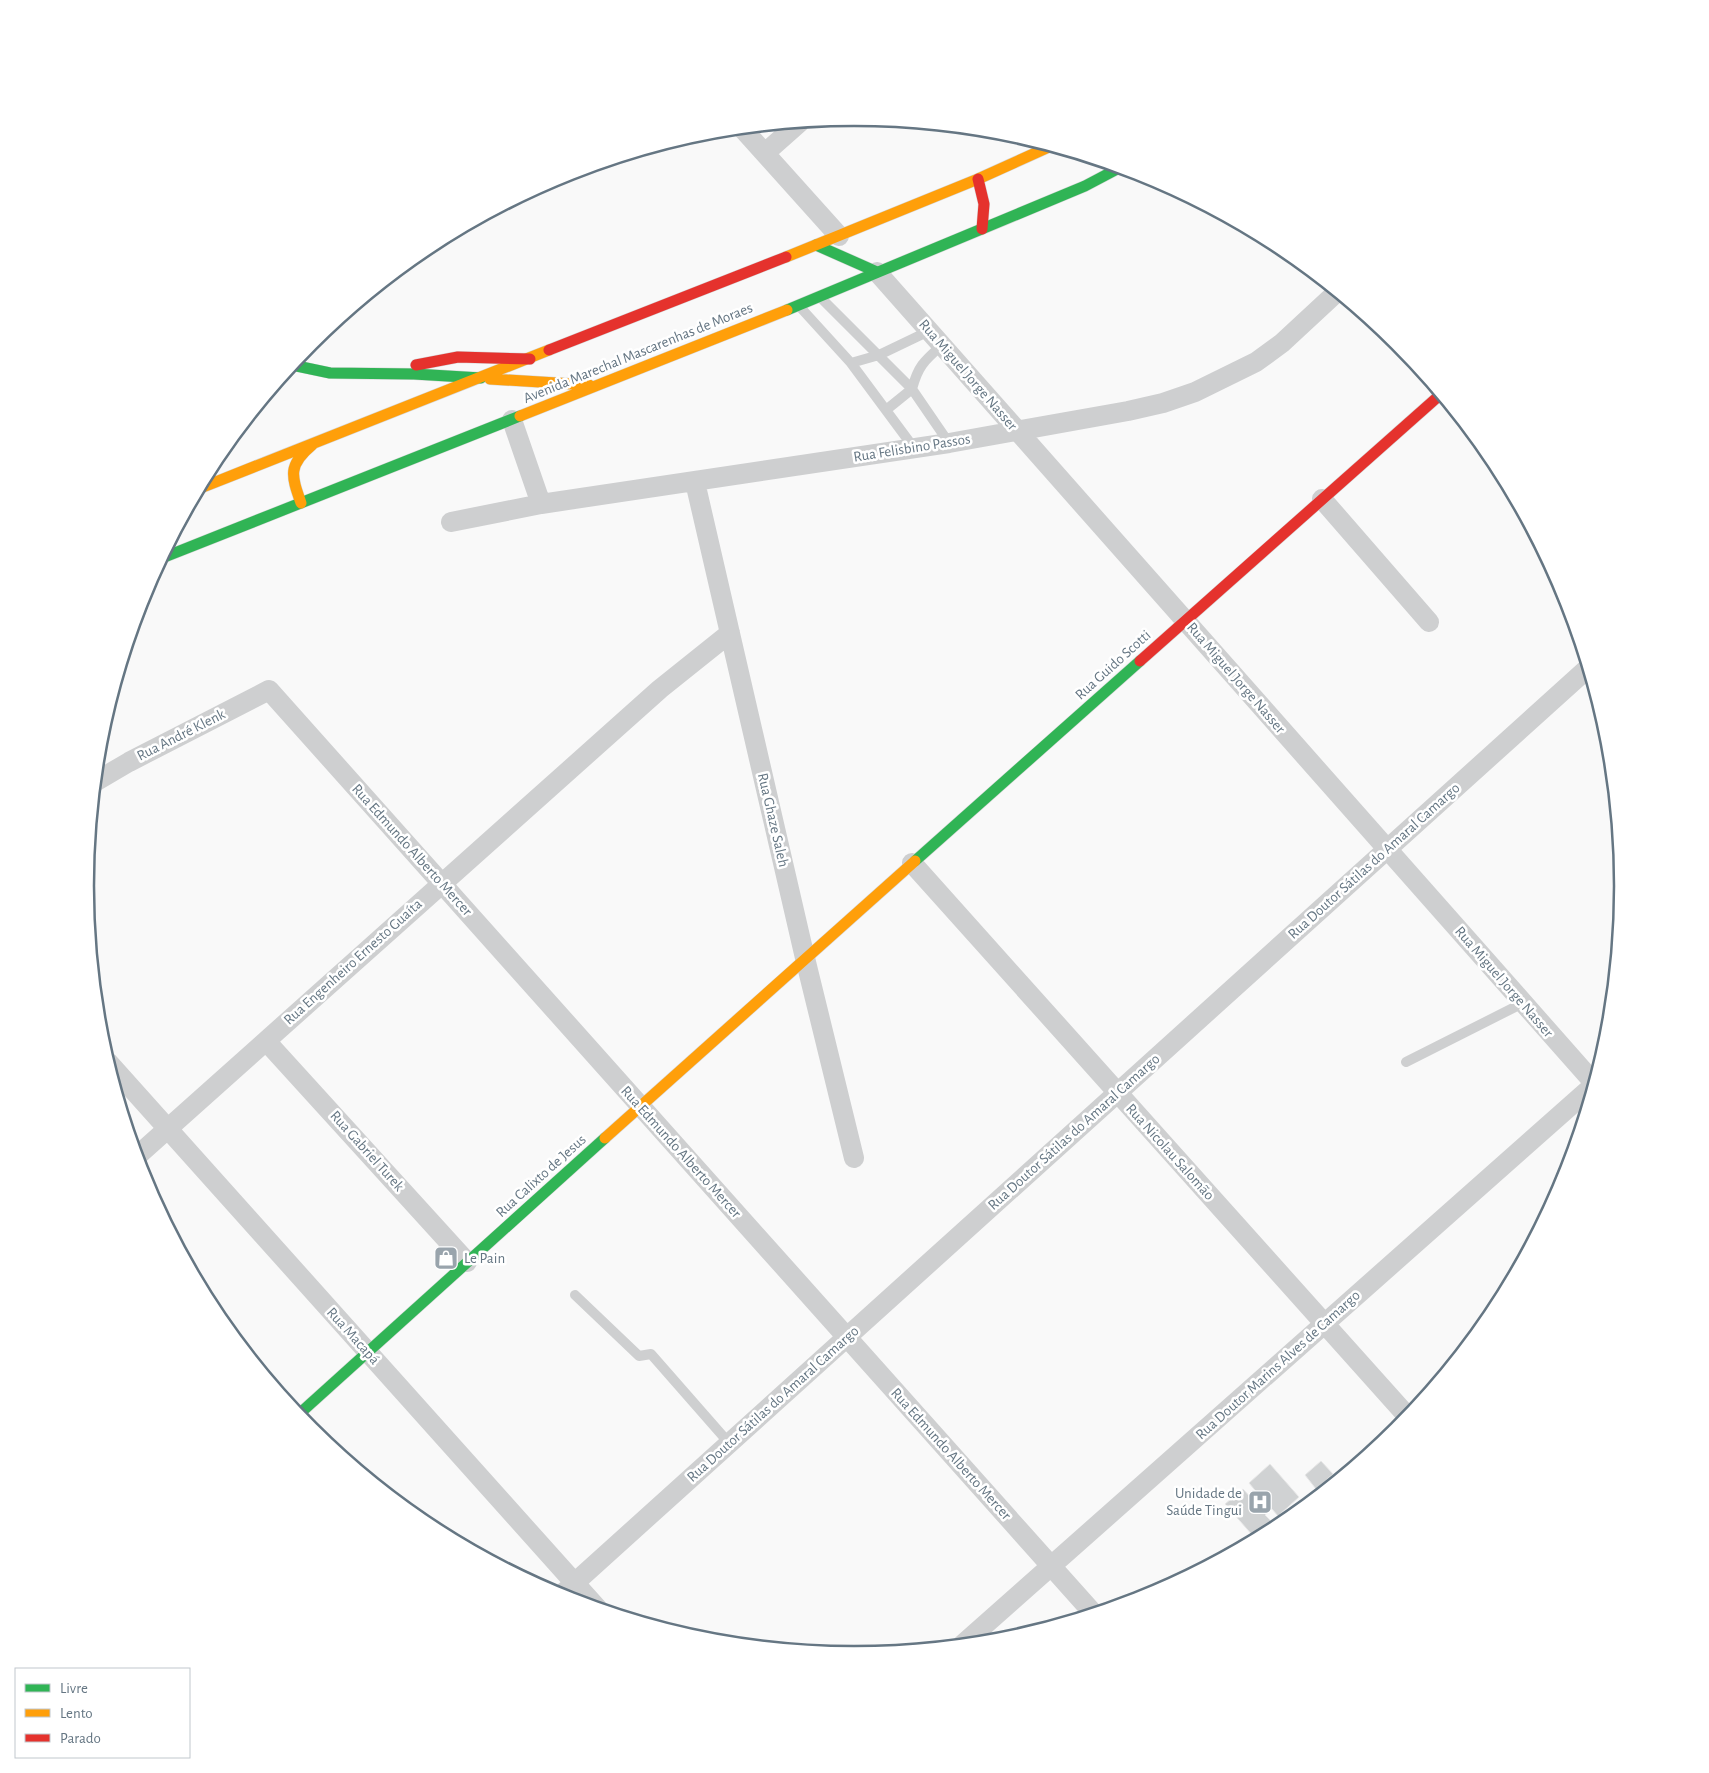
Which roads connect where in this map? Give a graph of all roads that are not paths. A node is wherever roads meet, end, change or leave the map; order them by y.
1 (793, 128) edge
2 (747, 133) edge
3 (1042, 150) edge
4 (765, 153) junction
5 (1113, 171) edge
6 (978, 179) junction
7 (982, 229) junction
8 (839, 236) junction
9 (816, 245) junction
10 (877, 272) junction
11 (819, 296) junction
12 (1333, 296) edge
13 (798, 305) junction
14 (935, 338) junction
15 (879, 355) junction
16 (530, 359) junction
17 (851, 363) junction
18 (300, 367) edge
19 (391, 372) junction
20 (481, 378) junction
21 (598, 385) junction
22 (912, 389) junction
23 (1437, 398) edge
24 (886, 410) junction
25 (512, 420) junction
26 (1016, 430) junction
27 (949, 443) junction
28 (312, 445) junction
29 (914, 448) junction
30 (695, 482) junction
31 (208, 486) edge
32 (1322, 499) junction
33 (301, 503) junction
34 (541, 504) junction
35 (451, 522) dead end
36 (170, 555) edge
37 (1185, 621) junction
38 (1429, 622) dead end
39 (730, 633) junction
40 (1584, 672) edge
41 (269, 690) joint
42 (101, 778) edge
43 (1387, 849) junction
44 (912, 862) junction
45 (441, 884) junction
46 (805, 958) junction
47 (1523, 1003) junction
48 (266, 1040) junction
49 (1406, 1062) dead end
50 (117, 1073) edge
51 (1590, 1079) edge
52 (1118, 1092) junction
53 (1587, 1092) edge
54 (640, 1106) junction
55 (167, 1129) junction
56 (142, 1151) edge
57 (854, 1158) dead end
58 (467, 1262) junction
59 (575, 1294) dead end
60 (1324, 1324) junction
61 (847, 1337) junction
62 (368, 1352) junction
63 (304, 1410) edge
64 (1403, 1412) edge
65 (729, 1443) junction
66 (1051, 1566) junction
67 (574, 1583) junction
68 (566, 1590) edge
69 (589, 1599) edge
70 (1090, 1610) edge
71 (971, 1638) edge

1 - 4 street
2 - 4 street
3 - 6 main road
4 - 8 street
5 - 7 main road, Avenida Marechal Mascarenhas de Moraes
6 - 7 main road
6 - 8 main road
7 - 10 main road, Avenida Marechal Mascarenhas de Moraes
8 - 9 main road
9 - 10 main road
9 - 16 main road
10 - 11 main road, Avenida Marechal Mascarenhas de Moraes
10 - 14 street, Rua Miguel Jorge Nasser
11 - 13 main road, Avenida Marechal Mascarenhas de Moraes
11 - 15 lane
12 - 26 street, Rua Felisbino Passos
13 - 17 lane
13 - 21 main road, Avenida Marechal Mascarenhas de Moraes
14 - 15 lane
14 - 22 lane
14 - 26 street, Rua Miguel Jorge Nasser
15 - 17 lane
15 - 22 lane
16 - 19 main road
16 - 20 main road
17 - 24 lane
18 - 19 main road
19 - 20 main road
20 - 21 main road
20 - 28 main road
21 - 25 main road, Avenida Marechal Mascarenhas de Moraes
22 - 24 lane
22 - 27 lane
23 - 32 main road, Rua Guido Scotti
24 - 29 lane
25 - 33 main road, Avenida Marechal Mascarenhas de Moraes
25 - 34 street
26 - 27 street, Rua Felisbino Passos
26 - 37 street, Rua Miguel Jorge Nasser
27 - 29 street, Rua Felisbino Passos
28 - 31 main road
28 - 33 main road
29 - 30 street, Rua Felisbino Passos
30 - 34 street, Rua Felisbino Passos
30 - 39 street, Rua Ghaze Saleh
32 - 37 main road, Rua Guido Scotti
32 - 38 street
33 - 36 main road, Avenida Marechal Mascarenhas de Moraes
34 - 35 street, Rua Felisbino Passos
37 - 43 street, Rua Miguel Jorge Nasser
37 - 44 main road, Rua Guido Scotti
39 - 45 street, Rua Engenheiro Ernesto Guaíta
39 - 46 street, Rua Ghaze Saleh
40 - 43 street, Rua Doutor Sátilas do Amaral Camargo
41 - 42 street, Rua André Klenk
41 - 45 street, Rua Edmundo Alberto Mercer
43 - 47 street, Rua Miguel Jorge Nasser
43 - 52 street, Rua Doutor Sátilas do Amaral Camargo
44 - 46 main road, Rua Guido Scotti
44 - 52 street, Rua Nicolau Salomão
45 - 48 street, Rua Engenheiro Ernesto Guaíta
45 - 54 street, Rua Edmundo Alberto Mercer
46 - 54 main road, Rua Calixto de Jesus
46 - 57 street, Rua Ghaze Saleh
47 - 49 lane
47 - 51 street, Rua Miguel Jorge Nasser
48 - 55 street, Rua Engenheiro Ernesto Guaíta
48 - 58 street, Rua Gabriel Turek
50 - 55 street, Rua Macapá
52 - 60 street, Rua Nicolau Salomão
52 - 61 street, Rua Doutor Sátilas do Amaral Camargo
53 - 60 street, Rua Doutor Marins Alves de Camargo
54 - 58 main road, Rua Calixto de Jesus
54 - 61 street, Rua Edmundo Alberto Mercer
55 - 56 street, Rua Engenheiro Ernesto Guaíta
55 - 62 street, Rua Macapá
58 - 62 main road, Rua Calixto de Jesus
59 - 65 lane
60 - 64 street, Rua Nicolau Salomão
60 - 66 street, Rua Doutor Marins Alves de Camargo
61 - 65 street, Rua Doutor Sátilas do Amaral Camargo
61 - 66 street, Rua Edmundo Alberto Mercer
62 - 63 main road, Rua Calixto de Jesus
62 - 67 street, Rua Macapá
65 - 67 street, Rua Doutor Sátilas do Amaral Camargo
66 - 70 street, Rua Edmundo Alberto Mercer
66 - 71 street, Rua Doutor Marins Alves de Camargo
67 - 68 street, Rua Doutor Sátilas do Amaral Camargo
67 - 69 street, Rua Macapá

